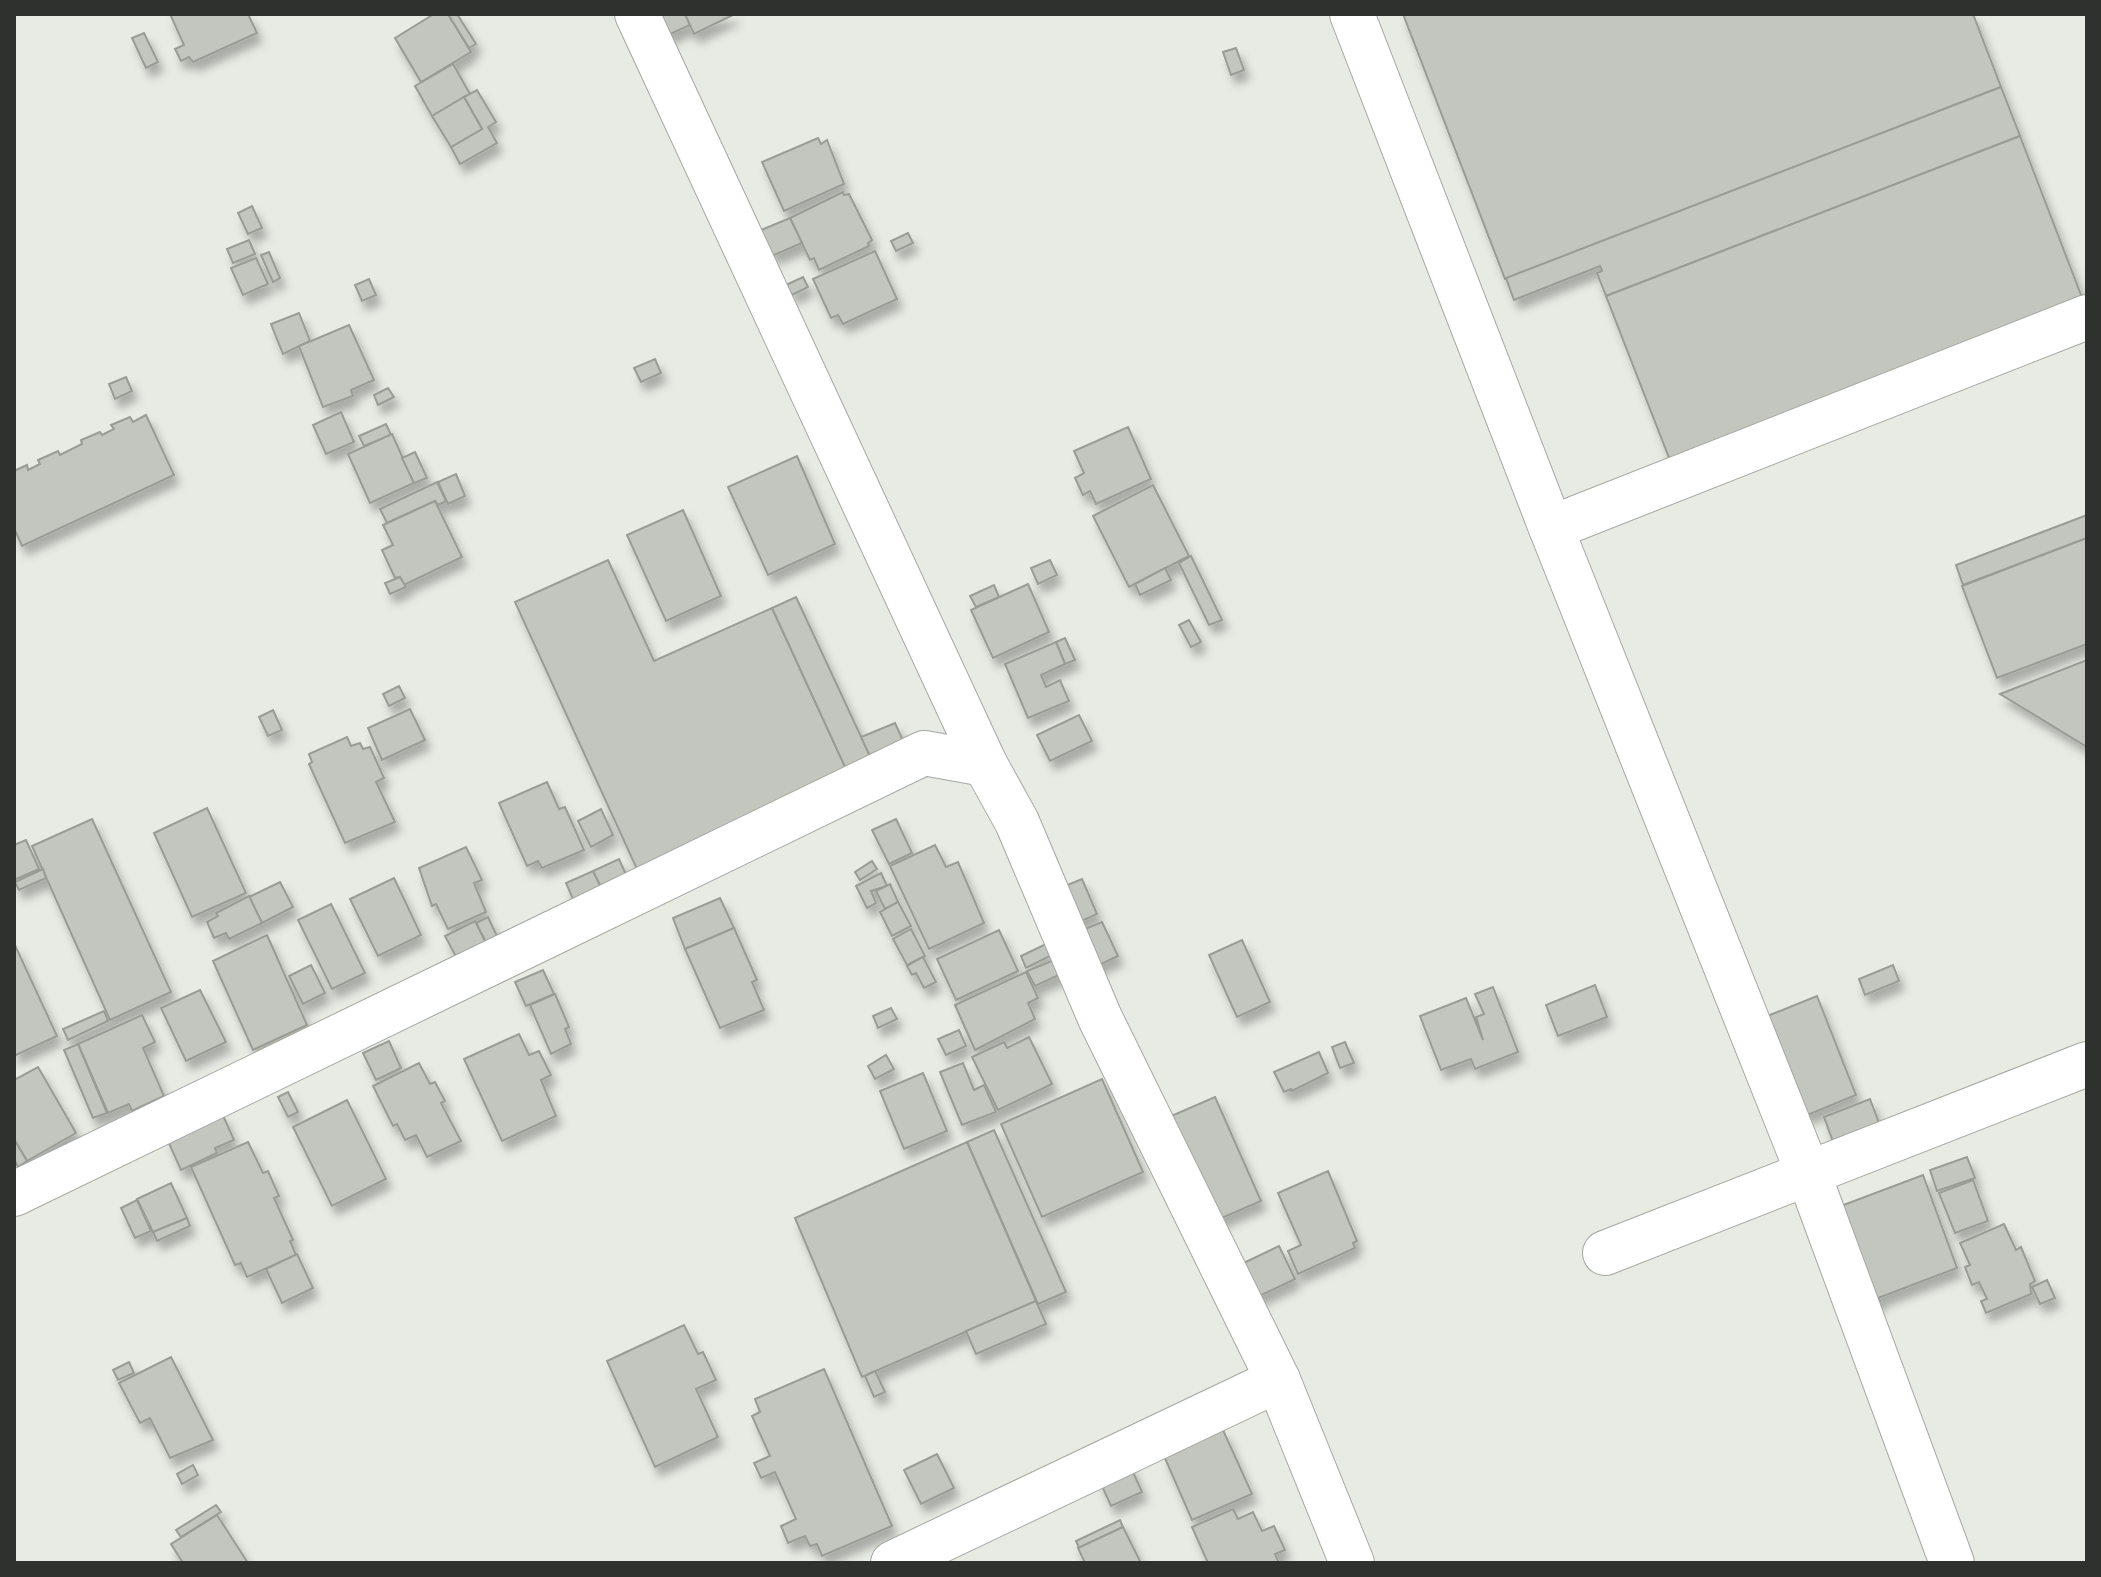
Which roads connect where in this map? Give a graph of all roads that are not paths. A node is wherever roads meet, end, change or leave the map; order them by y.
1 (637, 14) edge
2 (1352, 14) edge
3 (2087, 317) edge
4 (1551, 528) junction
5 (985, 764) junction
6 (2087, 1064) edge
7 (1808, 1173) junction
8 (14, 1194) edge
9 (1605, 1253) dead end
10 (1278, 1380) junction
11 (893, 1563) edge
12 (1352, 1563) edge
13 (1952, 1563) edge

1 - 5 street
2 - 4 street
3 - 4 street
4 - 7 street
5 - 8 street
5 - 10 street
6 - 7 street
7 - 9 street
7 - 13 street
10 - 11 street
10 - 12 street

